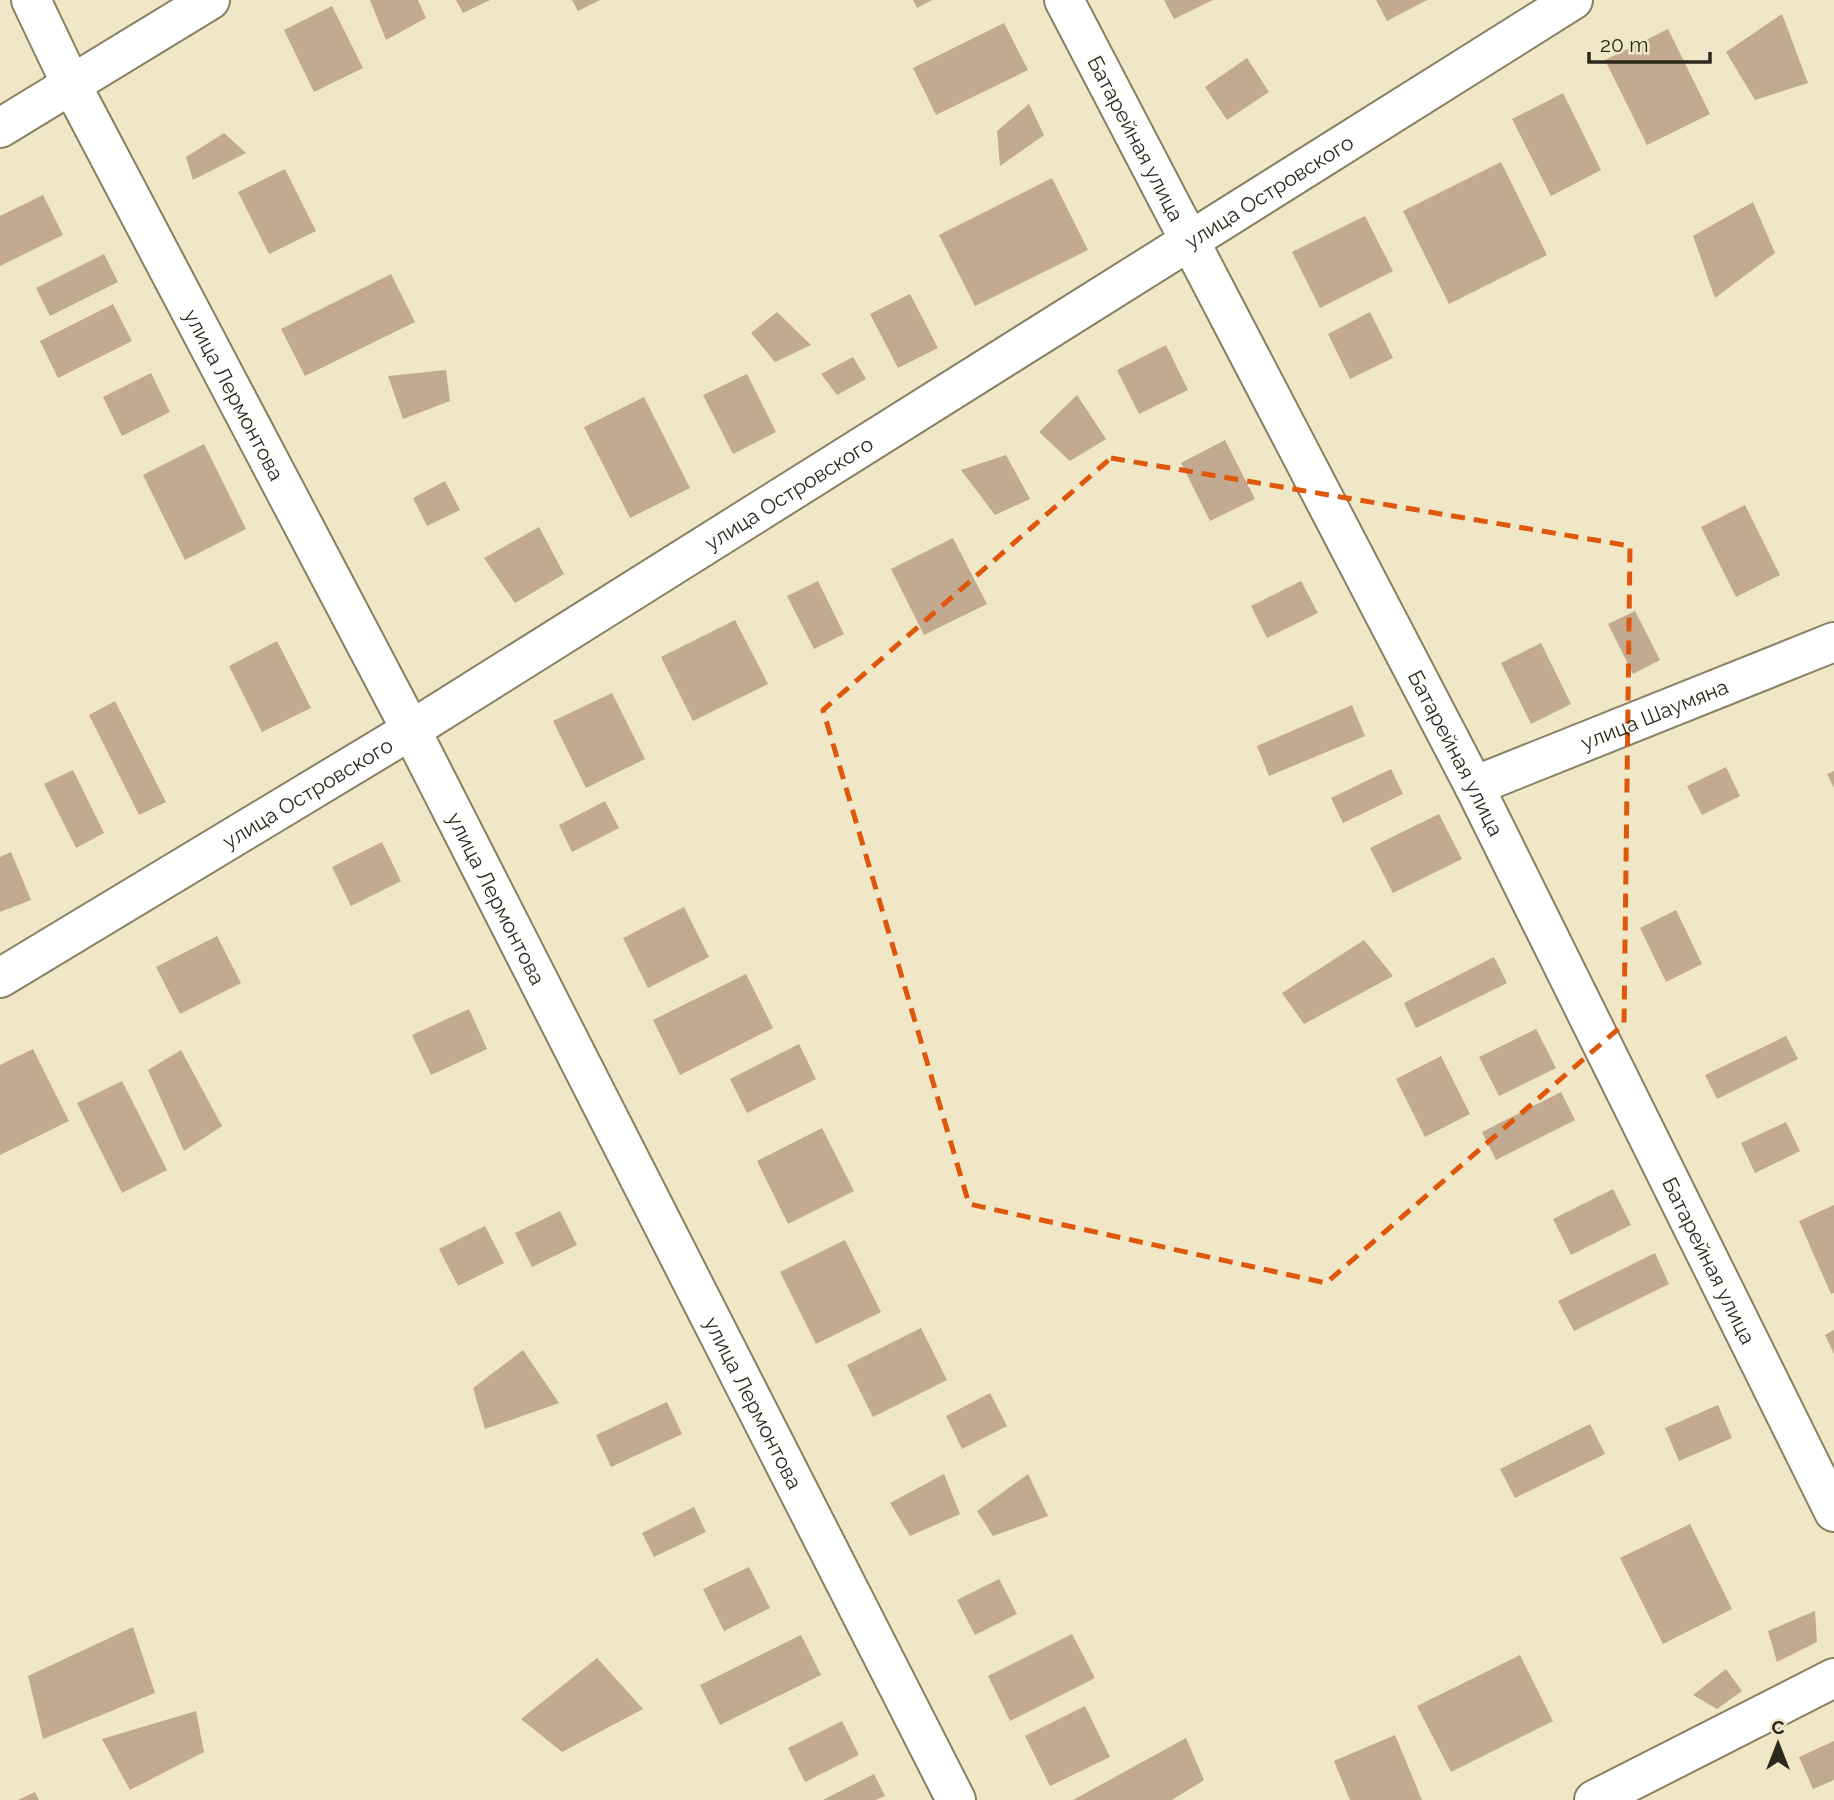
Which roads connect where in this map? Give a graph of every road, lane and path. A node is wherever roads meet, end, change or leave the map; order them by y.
1 (31, 0) edge
2 (210, 0) edge
3 (1064, 0) edge
4 (1573, 0) edge
5 (71, 84) junction
6 (0, 128) edge
7 (1189, 242) junction
8 (1834, 642) edge
9 (411, 730) junction
10 (1474, 786) junction
11 (0, 978) edge
12 (1834, 1512) edge
13 (1834, 1678) edge
14 (956, 1800) edge
15 (1594, 1800) edge

1 - 5 street, улица Лермонтова
2 - 5 street
3 - 7 street, Батарейная улица
4 - 7 street, улица Островского
5 - 6 street
5 - 9 street, улица Лермонтова
7 - 9 street, улица Островского
7 - 10 street, Батарейная улица
8 - 10 street, улица Шаумяна
9 - 11 street, улица Островского
9 - 14 street, улица Лермонтова
10 - 12 street, Батарейная улица
13 - 15 street

